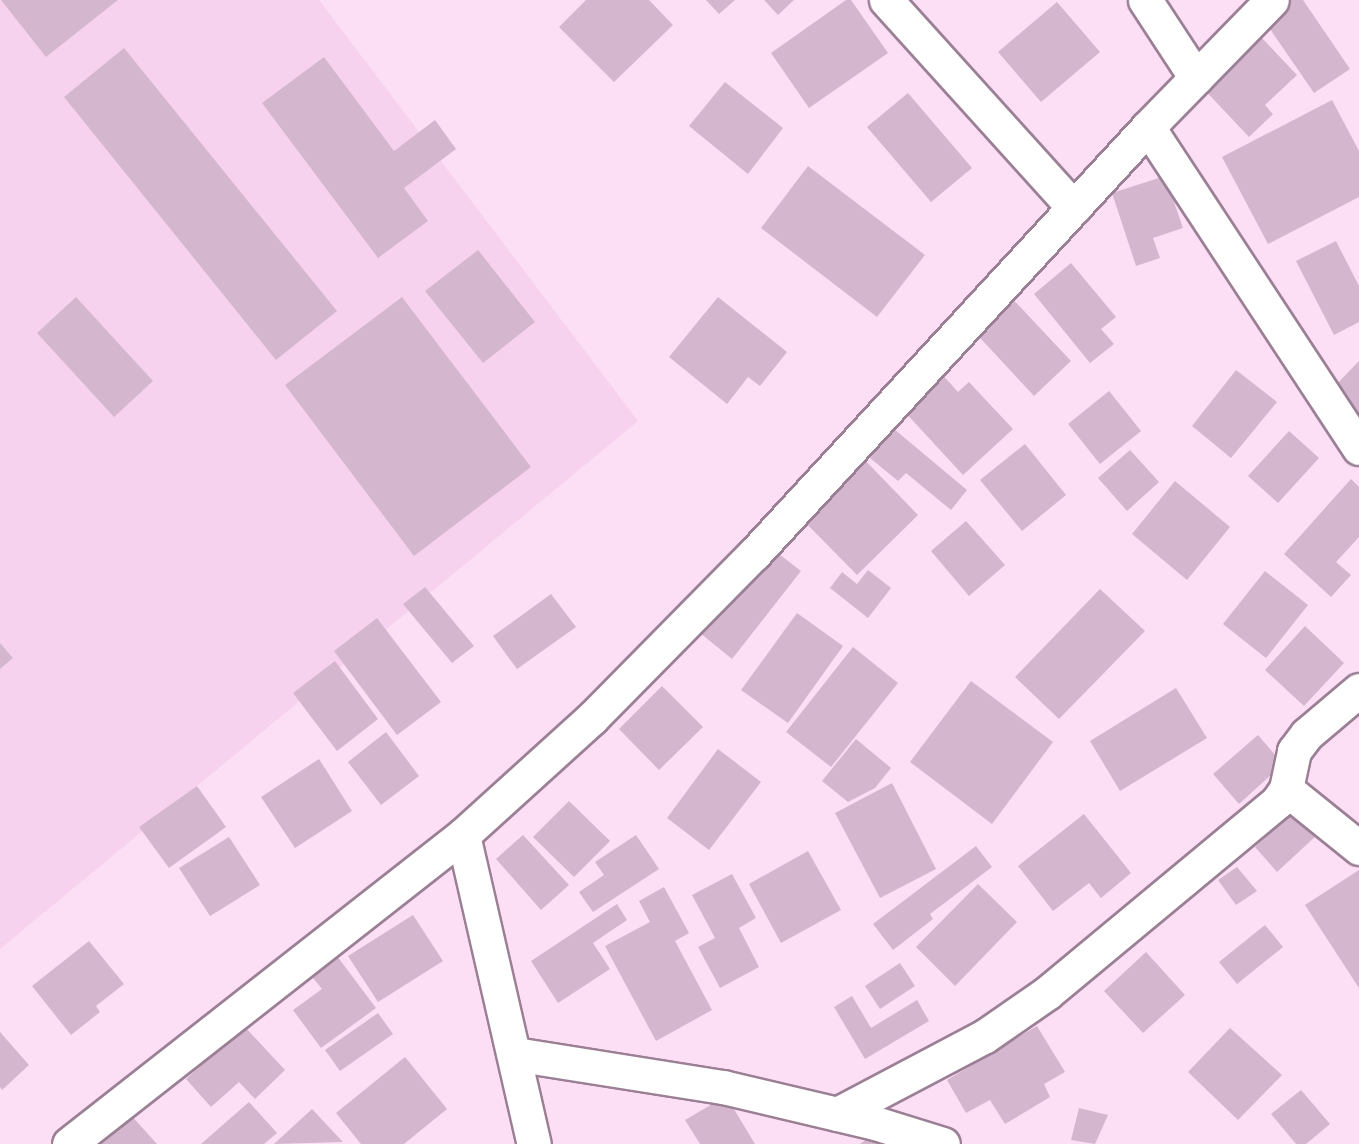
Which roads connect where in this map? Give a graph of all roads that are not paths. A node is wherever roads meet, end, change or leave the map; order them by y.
1 (886, 0) edge
2 (1145, 0) edge
3 (1272, 0) edge
4 (1196, 78) junction
5 (1148, 127) junction
6 (1074, 208) junction
7 (1359, 448) edge
8 (1359, 690) edge
9 (1286, 789) junction
10 (463, 835) junction
11 (1359, 848) edge
12 (514, 1054) junction
13 (837, 1114) junction
14 (533, 1143) edge
15 (69, 1144) edge
16 (942, 1144) edge

1 - 6 street
2 - 4 street
3 - 4 street
4 - 5 street
5 - 6 street
5 - 7 street
6 - 10 street
8 - 9 street
9 - 11 street
9 - 13 street
10 - 12 street
10 - 15 street
12 - 13 street
12 - 14 street
13 - 16 street

